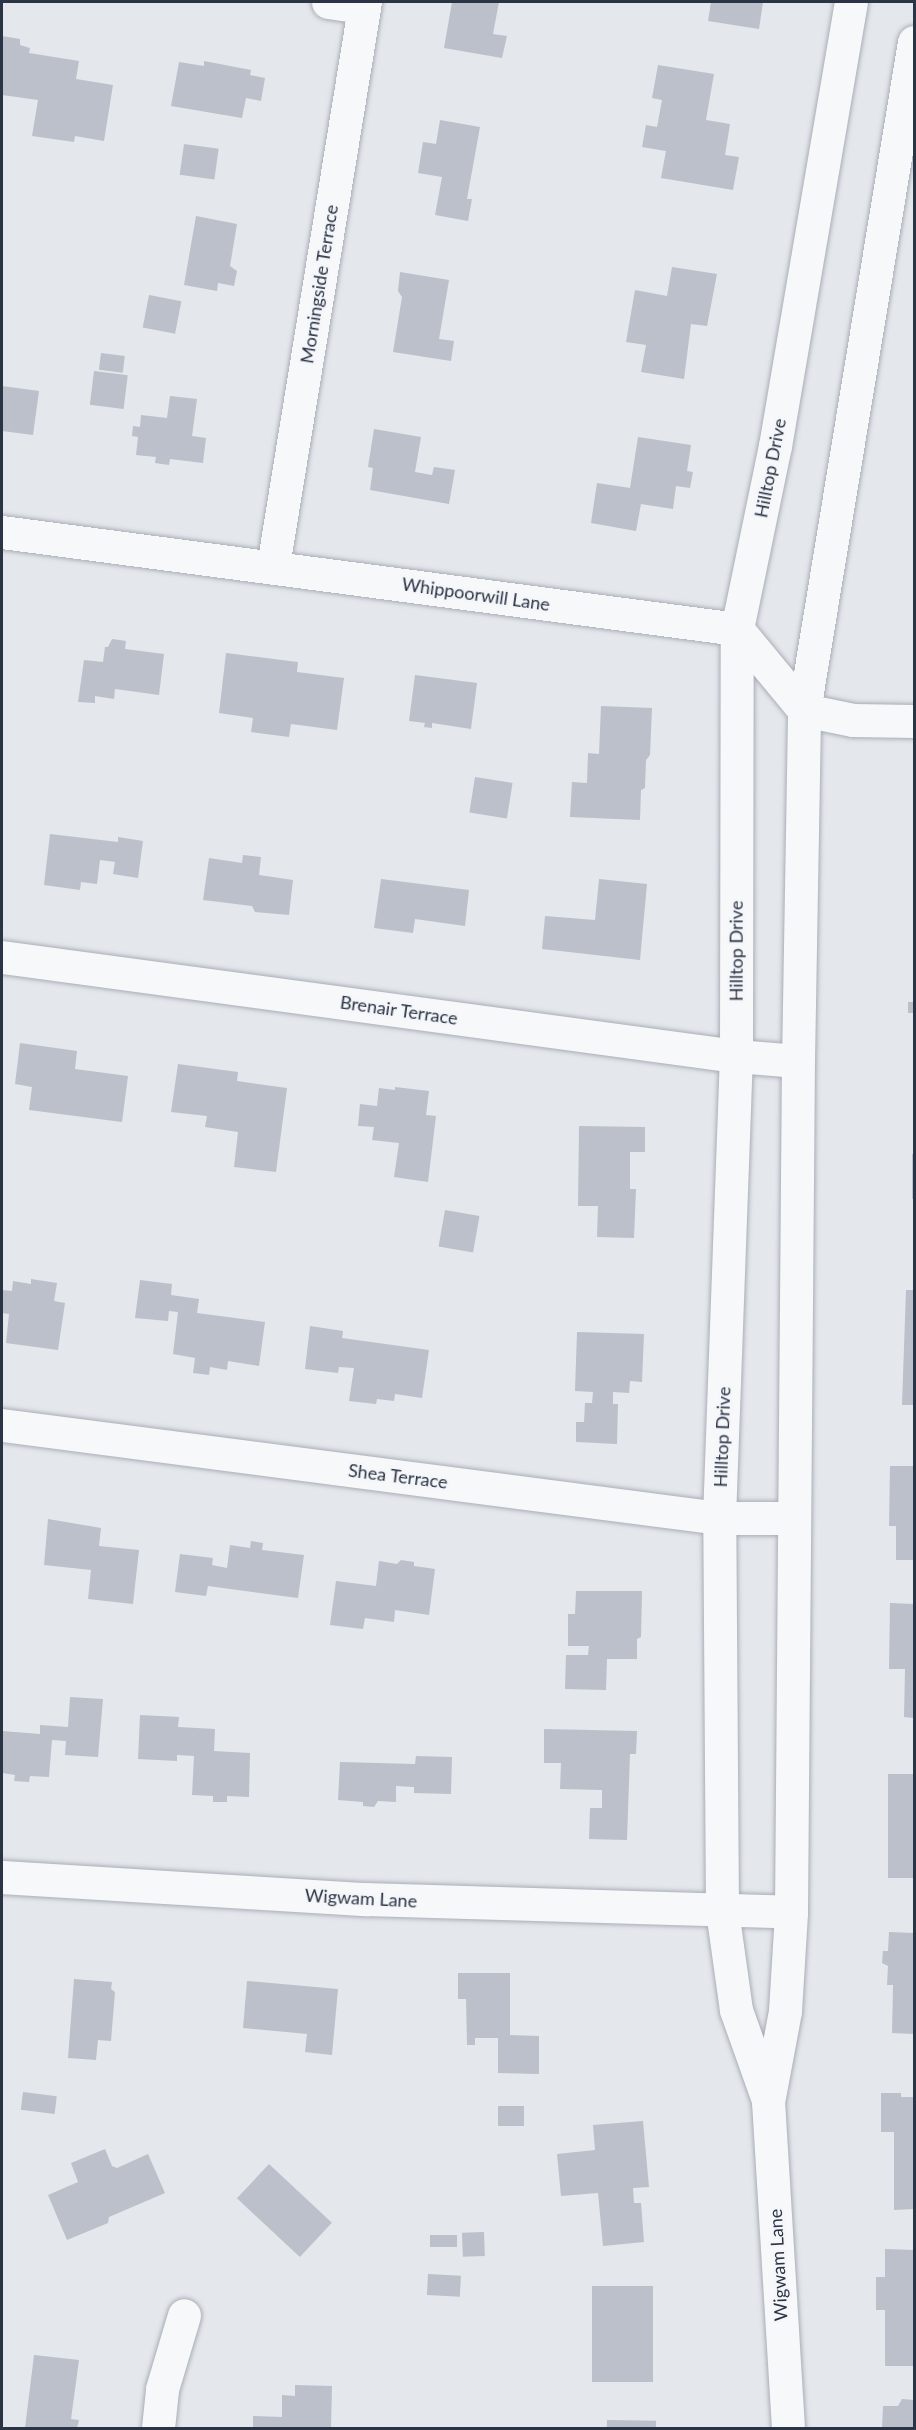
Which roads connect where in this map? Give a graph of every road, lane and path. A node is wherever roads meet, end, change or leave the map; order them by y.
1 (328, 2) edge
2 (851, 2) edge
3 (364, 4) edge
4 (915, 42) edge
5 (2, 532) edge
6 (273, 566) junction
7 (737, 629) junction
8 (804, 710) junction
9 (915, 721) edge
10 (2, 957) edge
11 (736, 1056) junction
12 (798, 1061) junction
13 (2, 1425) edge
14 (719, 1518) junction
15 (795, 1518) junction
16 (2, 1877) edge
17 (722, 1910) junction
18 (791, 1912) junction
19 (768, 2102) junction
20 (184, 2315) dead end
21 (158, 2428) edge
22 (788, 2428) edge

1 - 3 street
2 - 7 street, Hilltop Drive
3 - 6 street, Morningside Terrace
4 - 8 street
5 - 6 street, Whippoorwill Lane
6 - 7 street, Whippoorwill Lane
7 - 8 street
7 - 11 street, Hilltop Drive
8 - 9 street
8 - 12 street
10 - 11 street, Brenair Terrace
11 - 12 street, Brenair Terrace
11 - 14 street, Hilltop Drive
12 - 15 street
13 - 14 street, Shea Terrace
14 - 15 street, Shea Terrace
14 - 17 street, Hilltop Drive
15 - 18 street
16 - 17 street, Wigwam Lane
17 - 18 street, Wigwam Lane
17 - 19 street, Wigwam Lane
18 - 19 street, Wigwam Lane
19 - 22 street, Wigwam Lane
20 - 21 street

